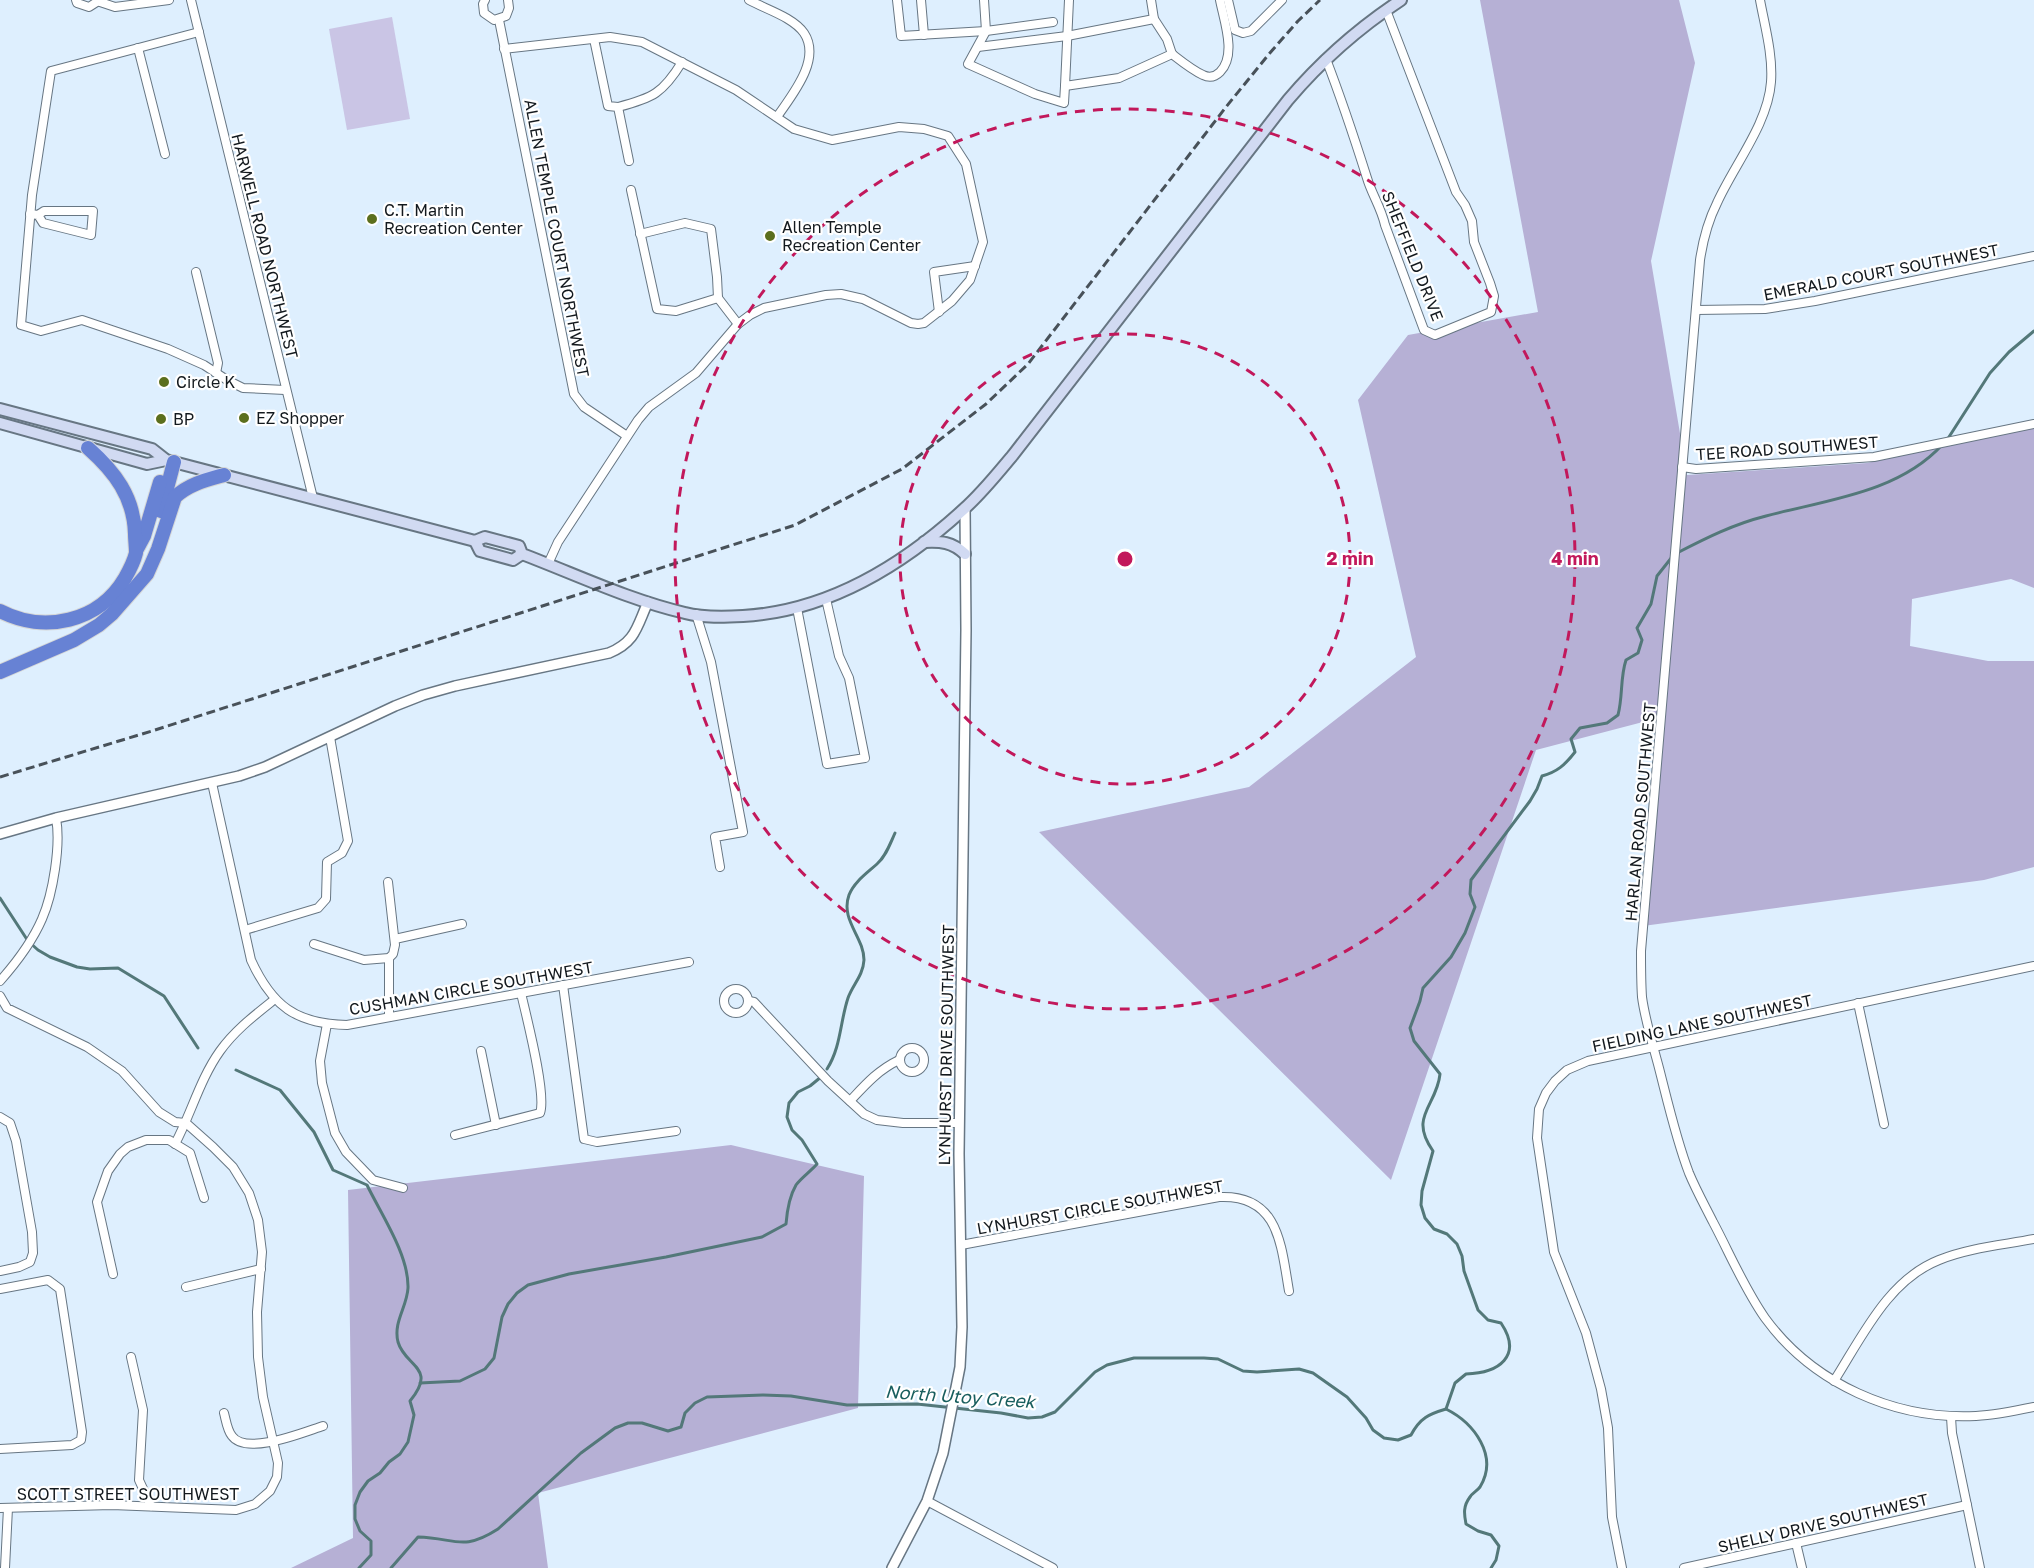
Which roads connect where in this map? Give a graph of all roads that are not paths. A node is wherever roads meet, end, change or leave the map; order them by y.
1 (76, 0) edge
2 (170, 0) edge
3 (191, 0) edge
4 (485, 0) edge
5 (508, 0) edge
6 (748, 0) edge
7 (897, 0) edge
8 (921, 0) edge
9 (984, 0) edge
10 (1069, 0) edge
11 (1151, 0) edge
12 (1220, 0) edge
13 (1228, 0) edge
14 (1282, 0) edge
15 (1401, 0) edge
16 (1761, 0) edge
17 (100, 1) edge
18 (1386, 10) junction
19 (1154, 19) junction
20 (498, 20) junction
21 (1053, 22) dead end
22 (986, 31) junction
23 (199, 32) junction
24 (924, 35) junction
25 (1067, 36) junction
26 (594, 39) junction
27 (978, 47) junction
28 (138, 48) junction
29 (504, 50) junction
30 (1172, 54) junction
31 (1326, 58) junction
32 (682, 62) junction
33 (1065, 86) junction
34 (618, 107) junction
35 (777, 117) junction
36 (165, 154) dead end
37 (629, 161) dead end
38 (631, 190) dead end
39 (34, 214) junction
40 (640, 234) junction
41 (2034, 256) edge
42 (975, 266) junction
43 (196, 272) dead end
44 (718, 298) junction
45 (1696, 310) junction
46 (939, 312) junction
47 (738, 324) junction
48 (216, 373) junction
49 (285, 390) junction
50 (0, 409) edge
51 (0, 423) edge
52 (2034, 424) edge
53 (627, 436) junction
54 (88, 448) junction
55 (170, 461) junction
56 (1682, 467) junction
57 (224, 475) junction
58 (313, 498) junction
59 (965, 508) junction
60 (923, 542) junction
61 (136, 552) junction
62 (965, 554) junction
63 (548, 564) junction
64 (826, 598) junction
65 (124, 599) junction
66 (648, 602) junction
67 (797, 608) junction
68 (0, 611) edge
69 (696, 615) junction
70 (0, 672) edge
71 (330, 736) junction
72 (212, 783) junction
73 (56, 818) junction
74 (0, 834) edge
75 (720, 867) dead end
76 (388, 882) dead end
77 (462, 924) dead end
78 (245, 930) junction
79 (395, 939) junction
80 (314, 944) dead end
81 (389, 958) junction
82 (688, 962) dead end
83 (2034, 966) edge
84 (0, 981) edge
85 (563, 985) junction
86 (521, 993) junction
87 (0, 996) edge
88 (275, 999) junction
89 (749, 1001) dead end
90 (1858, 1003) junction
91 (389, 1017) junction
92 (327, 1024) junction
93 (1653, 1047) junction
94 (481, 1051) dead end
95 (899, 1060) dead end
96 (850, 1101) junction
97 (0, 1117) edge
98 (186, 1123) junction
99 (959, 1123) junction
100 (1884, 1124) dead end
101 (496, 1125) junction
102 (675, 1131) dead end
103 (455, 1135) dead end
104 (175, 1144) junction
105 (403, 1188) dead end
106 (204, 1198) dead end
107 (2034, 1239) edge
108 (961, 1245) junction
109 (261, 1269) junction
110 (0, 1271) edge
111 (112, 1274) dead end
112 (186, 1287) dead end
113 (0, 1289) edge
114 (1289, 1291) dead end
115 (131, 1357) dead end
116 (1834, 1381) junction
117 (2034, 1407) edge
118 (224, 1413) dead end
119 (1951, 1416) junction
120 (323, 1426) dead end
121 (273, 1441) junction
122 (0, 1449) edge
123 (927, 1501) junction
124 (1967, 1505) junction
125 (151, 1506) junction
126 (4, 1508) edge
127 (1796, 1543) junction
128 (6, 1568) edge
129 (892, 1568) edge
130 (1053, 1568) edge
131 (1622, 1568) edge
132 (1684, 1568) edge
133 (1802, 1568) edge
134 (1980, 1568) edge

1 - 17 street
2 - 17 street
3 - 23 street, HARWELL ROAD NORTHWEST
4 - 20 street
5 - 20 street
6 - 35 street
7 - 24 street
8 - 24 street
9 - 22 street
10 - 25 street
11 - 19 street
12 - 30 street
13 - 14 street
15 - 18 main road
16 - 45 street, HARLAN ROAD SOUTHWEST
18 - 31 main road
18 - 31 street, SHEFFIELD DRIVE
19 - 25 street
19 - 30 street
20 - 29 street, ALLEN TEMPLE COURT NORTHWEST
21 - 22 street
22 - 24 street
22 - 27 street
23 - 28 street
23 - 49 street, HARWELL ROAD NORTHWEST
25 - 27 street
25 - 33 street
26 - 29 street
26 - 32 street
26 - 34 street
27 - 33 street
28 - 36 street
28 - 39 street
29 - 53 street, ALLEN TEMPLE COURT NORTHWEST
30 - 33 street
31 - 59 main road
32 - 34 street
32 - 35 street
34 - 37 street
35 - 42 street
38 - 40 street
39 - 39 street
39 - 48 street
40 - 44 street
40 - 44 street
41 - 45 street, EMERALD COURT SOUTHWEST
42 - 46 street
42 - 46 street
43 - 48 street
44 - 47 street
45 - 56 street, HARLAN ROAD SOUTHWEST
46 - 47 street
47 - 53 street
48 - 49 street
49 - 58 street, HARWELL ROAD NORTHWEST
50 - 55 main road
51 - 54 main road
52 - 56 street, TEE ROAD SOUTHWEST
53 - 63 street
54 - 55 main road
54 - 61 highway
55 - 57 main road
55 - 61 highway
55 - 65 highway
56 - 93 street, HARLAN ROAD SOUTHWEST
57 - 58 main road
57 - 65 highway
58 - 63 main road
59 - 60 main road
59 - 62 street, LYNHURST DRIVE SOUTHWEST
60 - 62 main road
60 - 64 main road
61 - 68 highway
62 - 99 street, LYNHURST DRIVE SOUTHWEST
63 - 66 main road
64 - 67 main road
64 - 67 street
65 - 70 highway
66 - 69 main road
66 - 71 street
67 - 69 main road
69 - 75 street
71 - 72 street
71 - 78 street
72 - 73 street
72 - 78 street, CUSHMAN CIRCLE SOUTHWEST
73 - 74 street
73 - 84 street
76 - 79 street
77 - 79 street
78 - 88 street, CUSHMAN CIRCLE SOUTHWEST
79 - 81 street
80 - 81 street
81 - 91 street
82 - 85 street, CUSHMAN CIRCLE SOUTHWEST
83 - 90 street, FIELDING LANE SOUTHWEST
85 - 86 street, CUSHMAN CIRCLE SOUTHWEST
85 - 102 street
86 - 91 street, CUSHMAN CIRCLE SOUTHWEST
86 - 101 street
87 - 98 street, SCOTT STREET SOUTHWEST
88 - 92 street, CUSHMAN CIRCLE SOUTHWEST
88 - 98 street
89 - 96 street
90 - 93 street, FIELDING LANE SOUTHWEST
90 - 100 street
91 - 92 street, CUSHMAN CIRCLE SOUTHWEST
92 - 105 street
93 - 116 street, HARLAN ROAD SOUTHWEST
93 - 131 street, FIELDING LANE SOUTHWEST
94 - 101 street
95 - 96 street
96 - 99 street
97 - 110 street
98 - 104 street
98 - 109 street, SCOTT STREET SOUTHWEST
99 - 108 street, LYNHURST DRIVE SOUTHWEST
101 - 103 street
104 - 106 street
104 - 111 street
107 - 116 street
108 - 114 street, LYNHURST CIRCLE SOUTHWEST
108 - 123 street, LYNHURST DRIVE SOUTHWEST
109 - 112 street
109 - 121 street, SCOTT STREET SOUTHWEST
113 - 122 street
115 - 125 street
116 - 119 street, HARLAN ROAD SOUTHWEST
117 - 119 street, HARLAN ROAD SOUTHWEST
118 - 121 street
119 - 124 street
120 - 121 street
121 - 125 street, SCOTT STREET SOUTHWEST
123 - 129 street, LYNHURST DRIVE SOUTHWEST
123 - 130 street
124 - 127 street, SHELLY DRIVE SOUTHWEST
124 - 134 street
125 - 126 street, SCOTT STREET SOUTHWEST
126 - 128 street
127 - 132 street, SHELLY DRIVE SOUTHWEST
127 - 133 street

